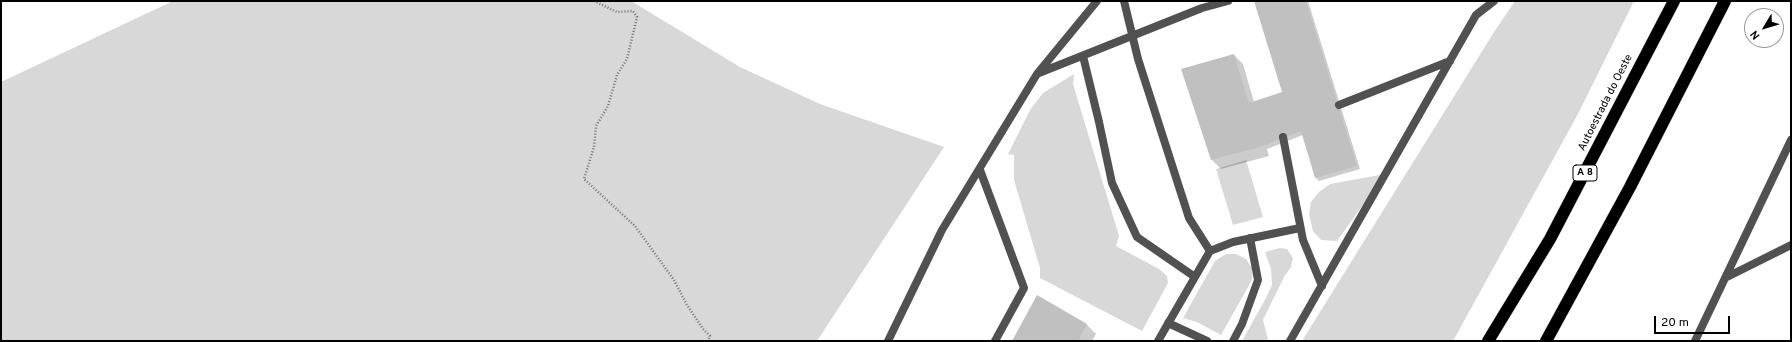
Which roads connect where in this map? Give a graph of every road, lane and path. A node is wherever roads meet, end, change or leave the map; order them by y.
1 (594, 1) edge
2 (1097, 1) edge
3 (1124, 1) edge
4 (1228, 1) edge
5 (1494, 1) edge
6 (1674, 1) edge
7 (1725, 1) edge
8 (1134, 36) junction
9 (1083, 56) junction
10 (1450, 61) junction
11 (1037, 74) junction
12 (1339, 105) dead end
13 (1284, 137) dead end
14 (1791, 140) edge
15 (980, 170) junction
16 (1300, 228) junction
17 (1250, 238) junction
18 (1791, 245) edge
19 (1210, 251) junction
20 (1195, 277) junction
21 (1725, 278) junction
22 (1322, 286) junction
23 (1168, 323) junction
24 (708, 341) edge
25 (888, 341) edge
26 (995, 341) edge
27 (1158, 341) edge
28 (1207, 341) edge
29 (1233, 341) edge
30 (1290, 341) edge
31 (1488, 341) edge
32 (1546, 341) edge
33 (1696, 341) edge

1 - 24 path
2 - 11 lane
3 - 8 lane
4 - 8 lane
5 - 10 lane
6 - 31 highway, Autoestrada do Oeste / A 8
7 - 32 highway
8 - 9 lane
8 - 19 lane
9 - 11 lane
9 - 20 lane
10 - 12 lane
10 - 22 lane
11 - 15 lane
13 - 16 lane
14 - 21 lane
15 - 25 lane
15 - 26 lane
16 - 17 lane
16 - 22 lane
17 - 19 lane
17 - 29 lane
18 - 21 lane
19 - 20 lane
20 - 23 lane
21 - 33 lane
22 - 30 lane
23 - 27 lane
23 - 28 lane

